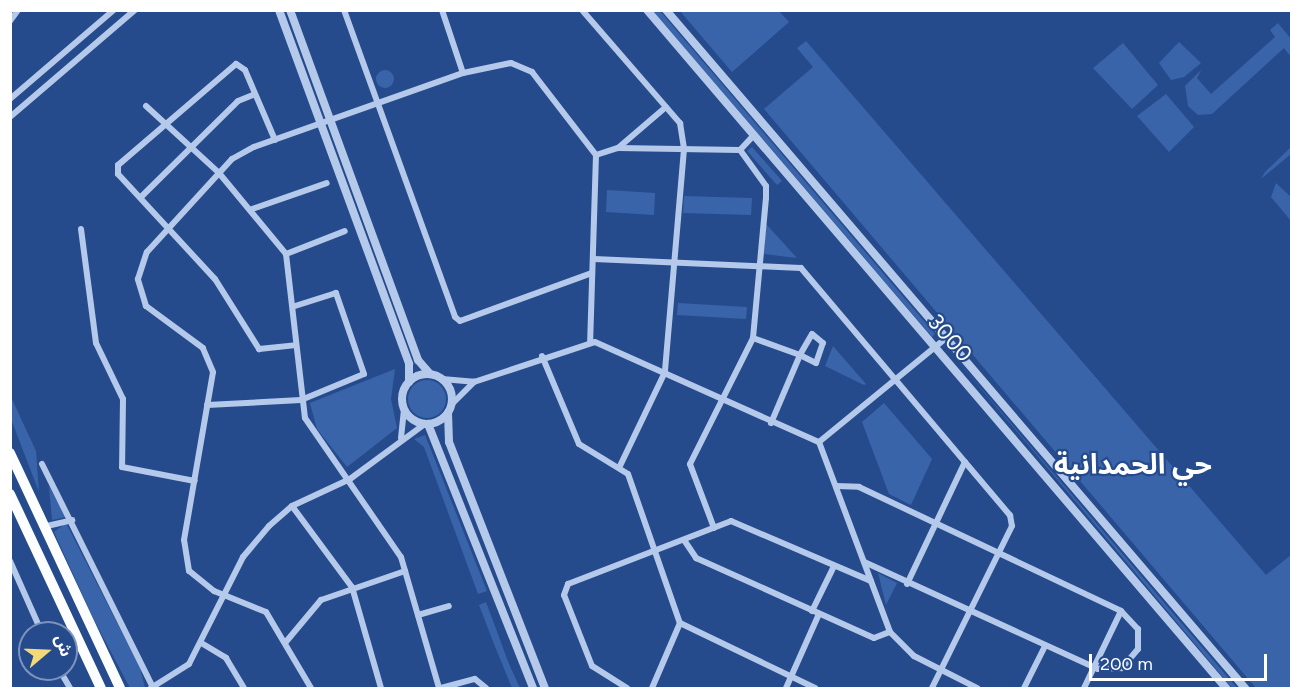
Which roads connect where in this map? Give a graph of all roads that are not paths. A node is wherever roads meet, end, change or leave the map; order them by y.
1 (18, 10) edge
2 (114, 10) edge
3 (135, 10) edge
4 (279, 10) edge
5 (290, 10) edge
6 (345, 10) edge
7 (442, 10) edge
8 (582, 10) edge
9 (647, 10) edge
10 (666, 10) edge
11 (10, 21) edge
12 (463, 73) junction
13 (255, 94) junction
14 (10, 99) edge
15 (376, 103) junction
16 (146, 106) dead end
17 (666, 107) junction
18 (10, 117) edge
19 (330, 120) junction
20 (164, 123) junction
21 (321, 124) junction
22 (753, 136) junction
23 (275, 140) junction
24 (190, 147) junction
25 (618, 148) junction
26 (684, 149) junction
27 (740, 150) junction
28 (596, 155) junction
29 (219, 173) junction
30 (327, 183) dead end
31 (141, 197) junction
32 (252, 209) junction
33 (81, 228) dead end
34 (172, 229) junction
35 (345, 231) dead end
36 (286, 254) junction
37 (594, 259) junction
38 (676, 263) junction
39 (757, 265) junction
40 (592, 273) junction
41 (295, 306) junction
42 (753, 338) junction
43 (946, 338) junction
44 (590, 342) junction
45 (296, 345) junction
46 (935, 348) junction
47 (800, 355) junction
48 (542, 356) junction
49 (665, 372) junction
50 (430, 374) junction
51 (442, 379) junction
52 (409, 382) junction
53 (474, 382) junction
54 (896, 382) junction
55 (301, 400) junction
56 (723, 400) junction
57 (207, 405) junction
58 (450, 409) junction
59 (404, 410) junction
60 (771, 423) junction
61 (426, 424) junction
62 (401, 439) junction
63 (819, 442) junction
64 (10, 453) edge
65 (965, 462) junction
66 (42, 464) dead end
67 (620, 466) junction
68 (350, 478) junction
69 (195, 481) junction
70 (836, 486) junction
71 (10, 494) edge
72 (292, 506) junction
73 (72, 520) junction
74 (936, 523) junction
75 (47, 526) dead end
76 (714, 528) junction
77 (684, 540) junction
78 (654, 552) junction
79 (999, 552) junction
80 (10, 561) edge
81 (864, 562) junction
82 (834, 566) junction
83 (405, 571) junction
84 (871, 581) junction
85 (907, 584) junction
86 (352, 587) junction
87 (223, 595) junction
88 (448, 606) dead end
89 (1121, 610) junction
90 (816, 612) junction
91 (969, 612) junction
92 (418, 615) junction
93 (37, 621) edge
94 (680, 623) junction
95 (520, 626) junction
96 (510, 630) junction
97 (890, 632) junction
98 (285, 643) junction
99 (203, 644) junction
100 (1045, 646) junction
101 (1093, 668) junction
102 (942, 670) junction
103 (792, 677) junction
104 (101, 688) edge
105 (120, 688) edge
106 (152, 688) edge
107 (244, 688) edge
108 (311, 688) edge
109 (381, 688) edge
110 (440, 688) edge
111 (486, 688) edge
112 (533, 688) edge
113 (545, 688) edge
114 (627, 688) edge
115 (652, 688) edge
116 (786, 688) edge
117 (816, 688) edge
118 (932, 688) edge
119 (977, 688) edge
120 (1024, 688) edge
121 (1084, 688) edge
122 (1226, 688) edge
123 (1245, 688) edge

1 - 11 street
2 - 14 street
3 - 18 street
4 - 21 street
5 - 19 street
6 - 15 street
7 - 12 street
8 - 17 street
9 - 22 street, 3000
10 - 43 street, 3000
12 - 15 street
12 - 28 street
13 - 20 street
13 - 23 street
13 - 24 street
15 - 19 street
15 - 40 street
16 - 20 street
17 - 25 street
17 - 26 street
19 - 21 street
19 - 50 street
20 - 24 street
20 - 31 street
21 - 23 street
21 - 52 street
22 - 27 street
22 - 46 street, 3000
23 - 29 street
24 - 29 street
24 - 31 street
25 - 26 street
25 - 28 street
26 - 27 street
26 - 38 street
27 - 39 street
28 - 37 street
29 - 32 street
29 - 34 street
30 - 32 street
31 - 34 street
32 - 36 street
33 - 69 street
34 - 45 street
34 - 57 street
35 - 36 street
36 - 41 street
37 - 38 street
37 - 40 street
38 - 39 street
38 - 49 street
39 - 42 street
39 - 54 street
40 - 44 street
41 - 45 street
41 - 55 street
42 - 47 street
42 - 56 street
43 - 46 street
43 - 123 street, 3000
44 - 48 street
44 - 49 street
45 - 55 street
46 - 54 street
46 - 122 street, 3000
47 - 47 street
47 - 60 street
48 - 53 street
48 - 67 street
49 - 56 street
49 - 67 street
50 - 51 street
50 - 52 street
51 - 53 street
51 - 58 street
52 - 59 street
53 - 58 street
54 - 63 street
54 - 65 street
55 - 57 street
55 - 68 street
56 - 60 street
56 - 76 street
57 - 69 street
58 - 61 street
58 - 95 street
59 - 61 street
59 - 62 street
60 - 63 street
61 - 62 street
61 - 96 street
62 - 68 street
63 - 70 street
64 - 105 highway
65 - 74 street
65 - 79 street
66 - 73 street
67 - 78 street
68 - 72 street
68 - 83 street
69 - 87 street
70 - 74 street
70 - 81 street
71 - 104 highway
72 - 86 street
72 - 87 street
73 - 75 street
73 - 106 street
74 - 79 street
74 - 85 street
76 - 77 street
76 - 82 street
77 - 78 street
77 - 90 street
78 - 94 street
78 - 114 street
79 - 89 street
79 - 91 street
80 - 93 street
81 - 84 street
81 - 85 street
82 - 84 street
82 - 90 street
83 - 86 street
83 - 92 street
84 - 97 street
85 - 91 street
86 - 98 street
86 - 109 street
87 - 98 street
87 - 99 street
88 - 92 street
89 - 101 street
89 - 101 street
90 - 97 street
90 - 103 street
91 - 100 street
91 - 102 street
92 - 110 street
94 - 103 street
94 - 115 street
95 - 96 street
95 - 113 street
96 - 112 street
97 - 102 street
98 - 108 street
99 - 106 street
99 - 107 street
100 - 101 street
100 - 120 street
101 - 121 street
102 - 118 street
102 - 119 street
103 - 116 street
103 - 117 street
110 - 111 street

